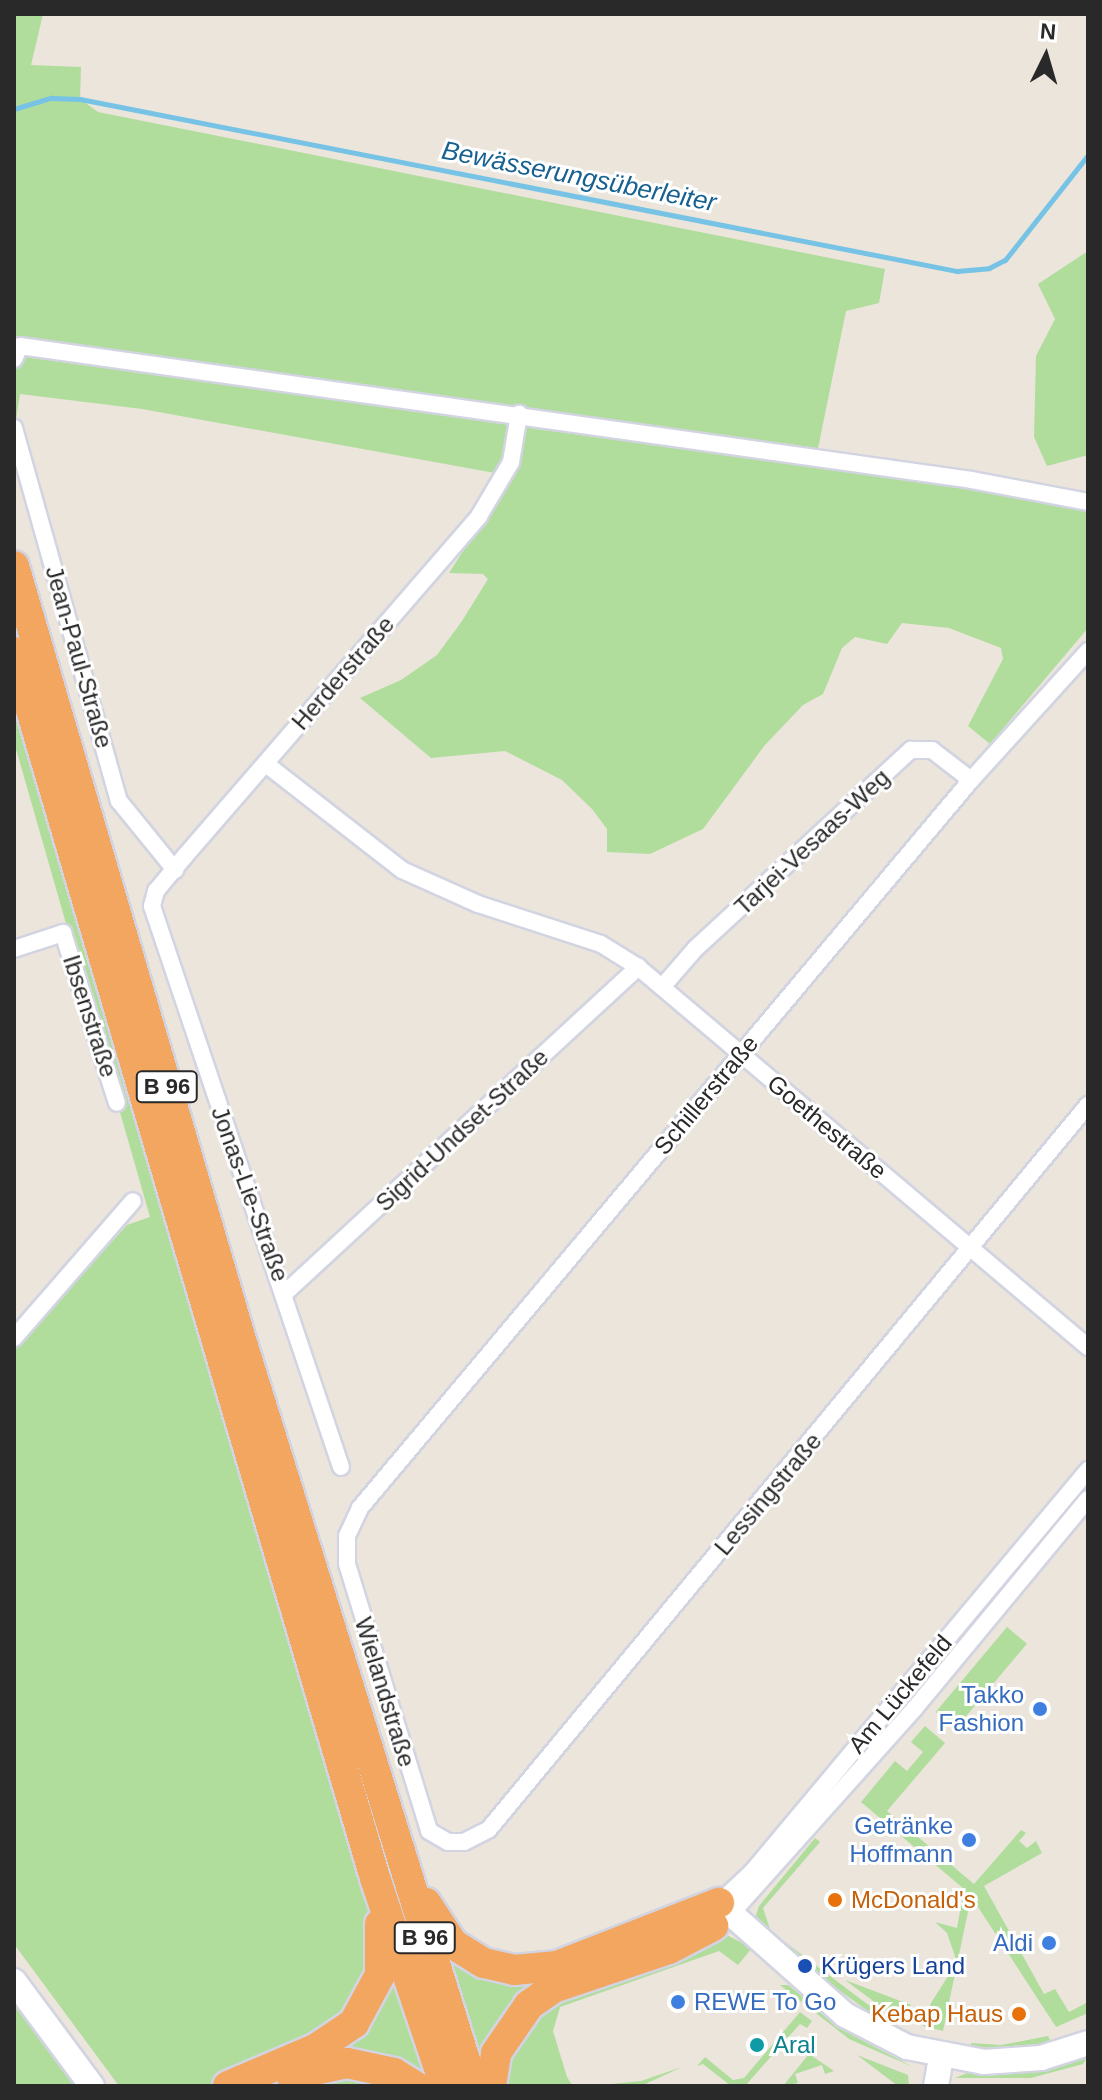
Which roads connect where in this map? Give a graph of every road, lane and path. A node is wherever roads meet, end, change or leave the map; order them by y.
1 (17, 352) edge
2 (519, 414) junction
3 (14, 428) edge
4 (1088, 502) edge
5 (14, 566) edge
6 (1088, 651) edge
7 (14, 652) edge
8 (266, 764) junction
9 (971, 780) junction
10 (175, 870) junction
11 (155, 922) joint
12 (14, 949) edge
13 (638, 967) junction
14 (663, 986) junction
15 (740, 1054) junction
16 (117, 1103) dead end
17 (1088, 1105) edge
18 (133, 1201) dead end
19 (971, 1249) junction
20 (285, 1293) junction
21 (14, 1338) edge
22 (1088, 1347) edge
23 (341, 1467) dead end
24 (1088, 1470) edge
25 (1088, 1499) edge
26 (346, 1553) joint
27 (379, 1790) junction
28 (429, 1831) joint
29 (375, 1878) junction
30 (724, 1909) junction
31 (14, 1981) edge
32 (1088, 2043) edge
33 (941, 2057) junction
34 (92, 2086) edge
35 (228, 2086) edge
36 (264, 2086) edge
37 (415, 2086) edge
38 (445, 2086) edge
39 (473, 2086) edge
40 (491, 2086) edge
41 (936, 2086) edge

1 - 2 street
2 - 4 street
2 - 8 street, Herderstraße
3 - 10 street, Jean-Paul-Straße
5 - 27 highway, B 96
6 - 9 street, Schillerstraße
7 - 29 highway, B 96
8 - 10 street, Herderstraße
8 - 13 street, Goethestraße
9 - 14 street, Tarjei-Vesaas-Weg
9 - 15 street, Schillerstraße
10 - 11 street, Herderstraße
11 - 20 street, Jonas-Lie-Straße
12 - 16 street, Ibsenstraße
13 - 14 street, Goethestraße
13 - 20 street, Sigrid-Undset-Straße
14 - 15 street, Goethestraße
15 - 19 street, Goethestraße
15 - 26 street, Schillerstraße
17 - 19 street, Lessingstraße
18 - 21 street
19 - 22 street, Goethestraße
19 - 28 street, Lessingstraße
20 - 23 street, Jonas-Lie-Straße
24 - 30 street, Am Lückefeld
25 - 30 street, Am Lückefeld
26 - 28 street, Wielandstraße
27 - 30 highway
27 - 39 highway, B 96
29 - 35 highway
29 - 38 highway, B 96
30 - 33 street
30 - 40 highway
31 - 34 street
32 - 33 street
33 - 41 street
36 - 37 highway

